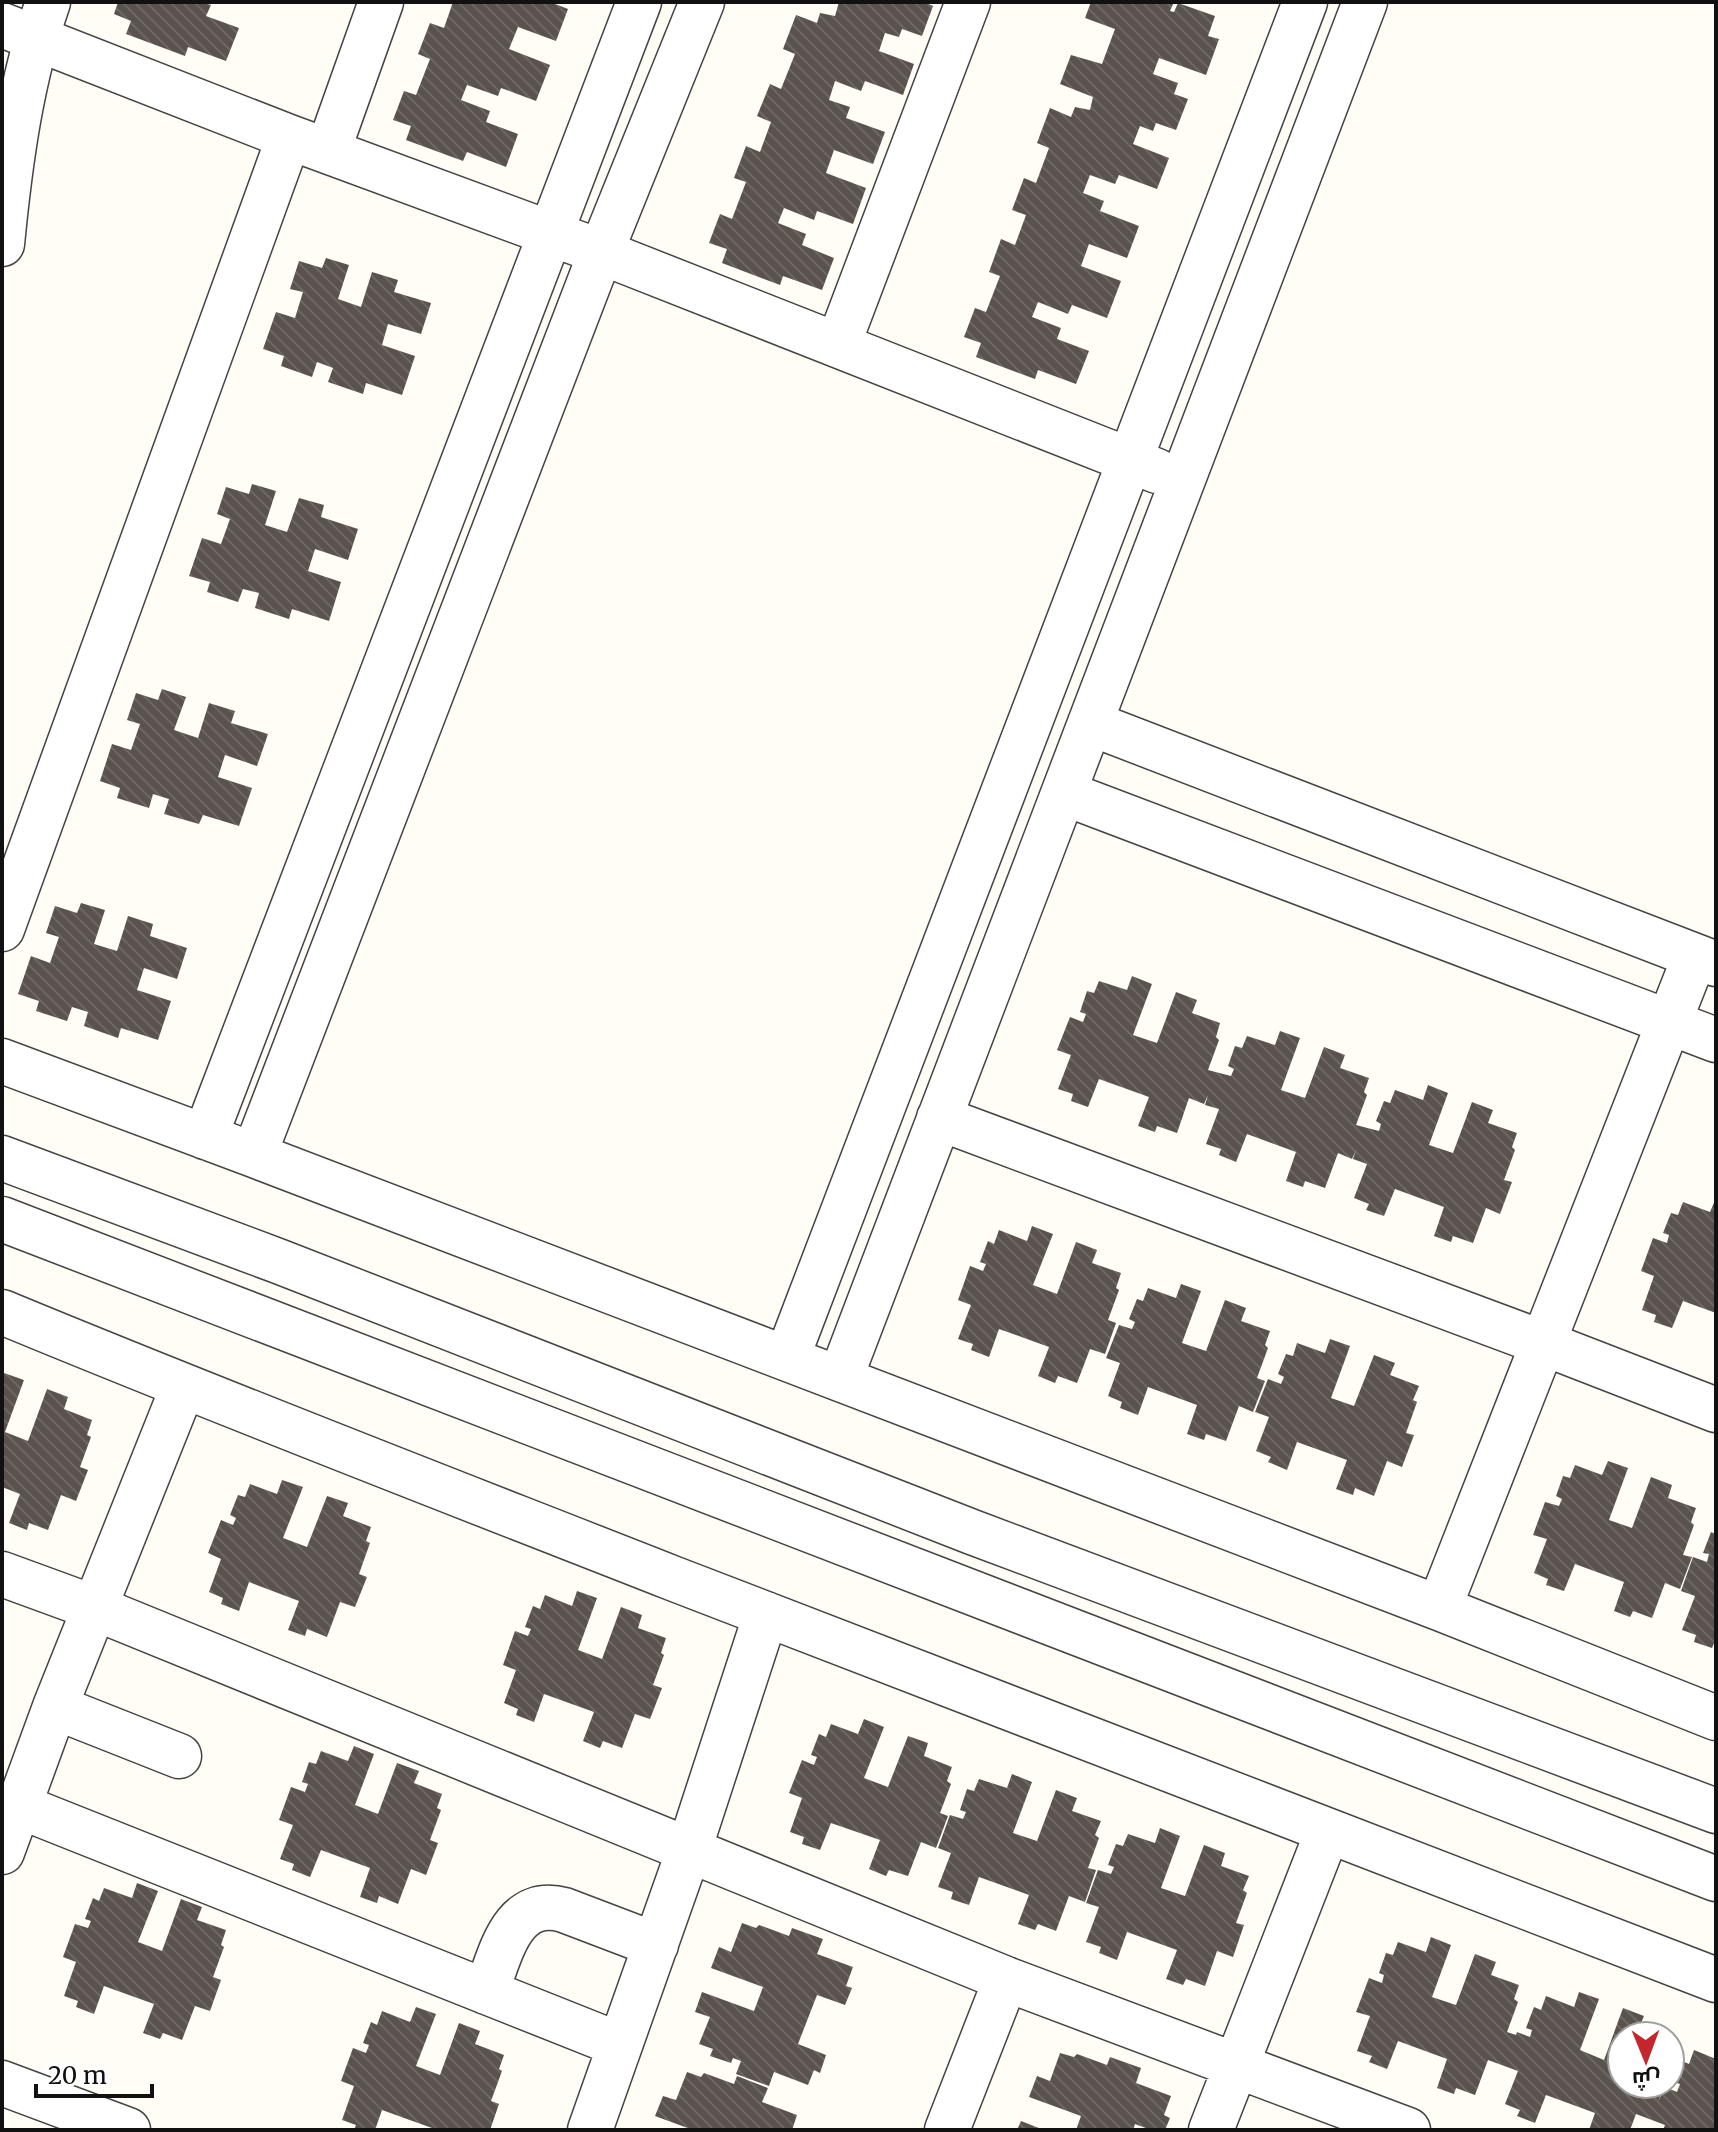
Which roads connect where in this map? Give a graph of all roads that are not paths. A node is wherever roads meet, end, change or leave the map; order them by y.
1 (381, 2) edge
2 (639, 2) edge
3 (702, 2) edge
4 (968, 2) edge
5 (1305, 2) edge
6 (1365, 2) edge
7 (29, 22) edge
8 (308, 144) junction
9 (552, 234) junction
10 (2, 244) edge
11 (601, 252) junction
12 (838, 345) junction
13 (1131, 459) junction
14 (1182, 482) junction
15 (1090, 723) junction
16 (1064, 793) junction
17 (2, 929) edge
18 (1706, 960) edge
19 (1669, 1022) junction
20 (1716, 1040) edge
21 (2, 1061) edge
22 (939, 1118) junction
23 (205, 1137) junction
24 (254, 1155) junction
25 (2, 1158) edge
26 (2, 1219) edge
27 (2, 1312) edge
28 (1543, 1343) junction
29 (787, 1358) junction
30 (840, 1379) junction
31 (183, 1387) junction
32 (1716, 1410) edge
33 (2, 1574) edge
34 (95, 1608) junction
35 (1439, 1608) junction
36 (766, 1614) junction
37 (55, 1707) junction
38 (1716, 1718) edge
39 (179, 1756) dead end
40 (19, 1806) junction
41 (1716, 1811) edge
42 (1327, 1833) junction
43 (689, 1850) junction
44 (2, 1852) edge
45 (1716, 1879) edge
46 (656, 1945) junction
47 (1006, 1979) junction
48 (1716, 1980) edge
49 (486, 1992) junction
50 (620, 2045) junction
51 (1236, 2065) junction
52 (2, 2083) edge
53 (128, 2130) edge
54 (590, 2130) edge
55 (947, 2130) edge
56 (1211, 2130) edge
57 (1408, 2130) edge

1 - 8 street
2 - 9 street
3 - 11 street
4 - 12 street
5 - 13 street
6 - 14 street
7 - 8 street
7 - 10 street
8 - 9 street
8 - 17 street
9 - 11 street
9 - 23 street
11 - 12 street
11 - 24 street
12 - 13 street
13 - 14 street
13 - 29 street
14 - 15 street
15 - 16 street
15 - 18 street
16 - 19 street
16 - 22 street
18 - 19 street
19 - 20 street
19 - 28 street
21 - 23 street
22 - 28 street
22 - 30 street
23 - 24 street
24 - 29 street
25 - 41 street
26 - 45 street
27 - 31 street
28 - 32 street
28 - 35 street
29 - 30 street
30 - 35 street
31 - 34 street
31 - 36 street
33 - 34 street
34 - 37 street
34 - 43 street
35 - 38 street
36 - 42 street
36 - 43 street
37 - 39 street
37 - 40 street
40 - 44 street
40 - 49 street
42 - 48 street
42 - 51 street
43 - 46 street
43 - 47 street
46 - 49 street
46 - 50 street
47 - 51 street
47 - 55 street
49 - 50 street
50 - 54 street
51 - 56 street
51 - 57 street
52 - 53 street

